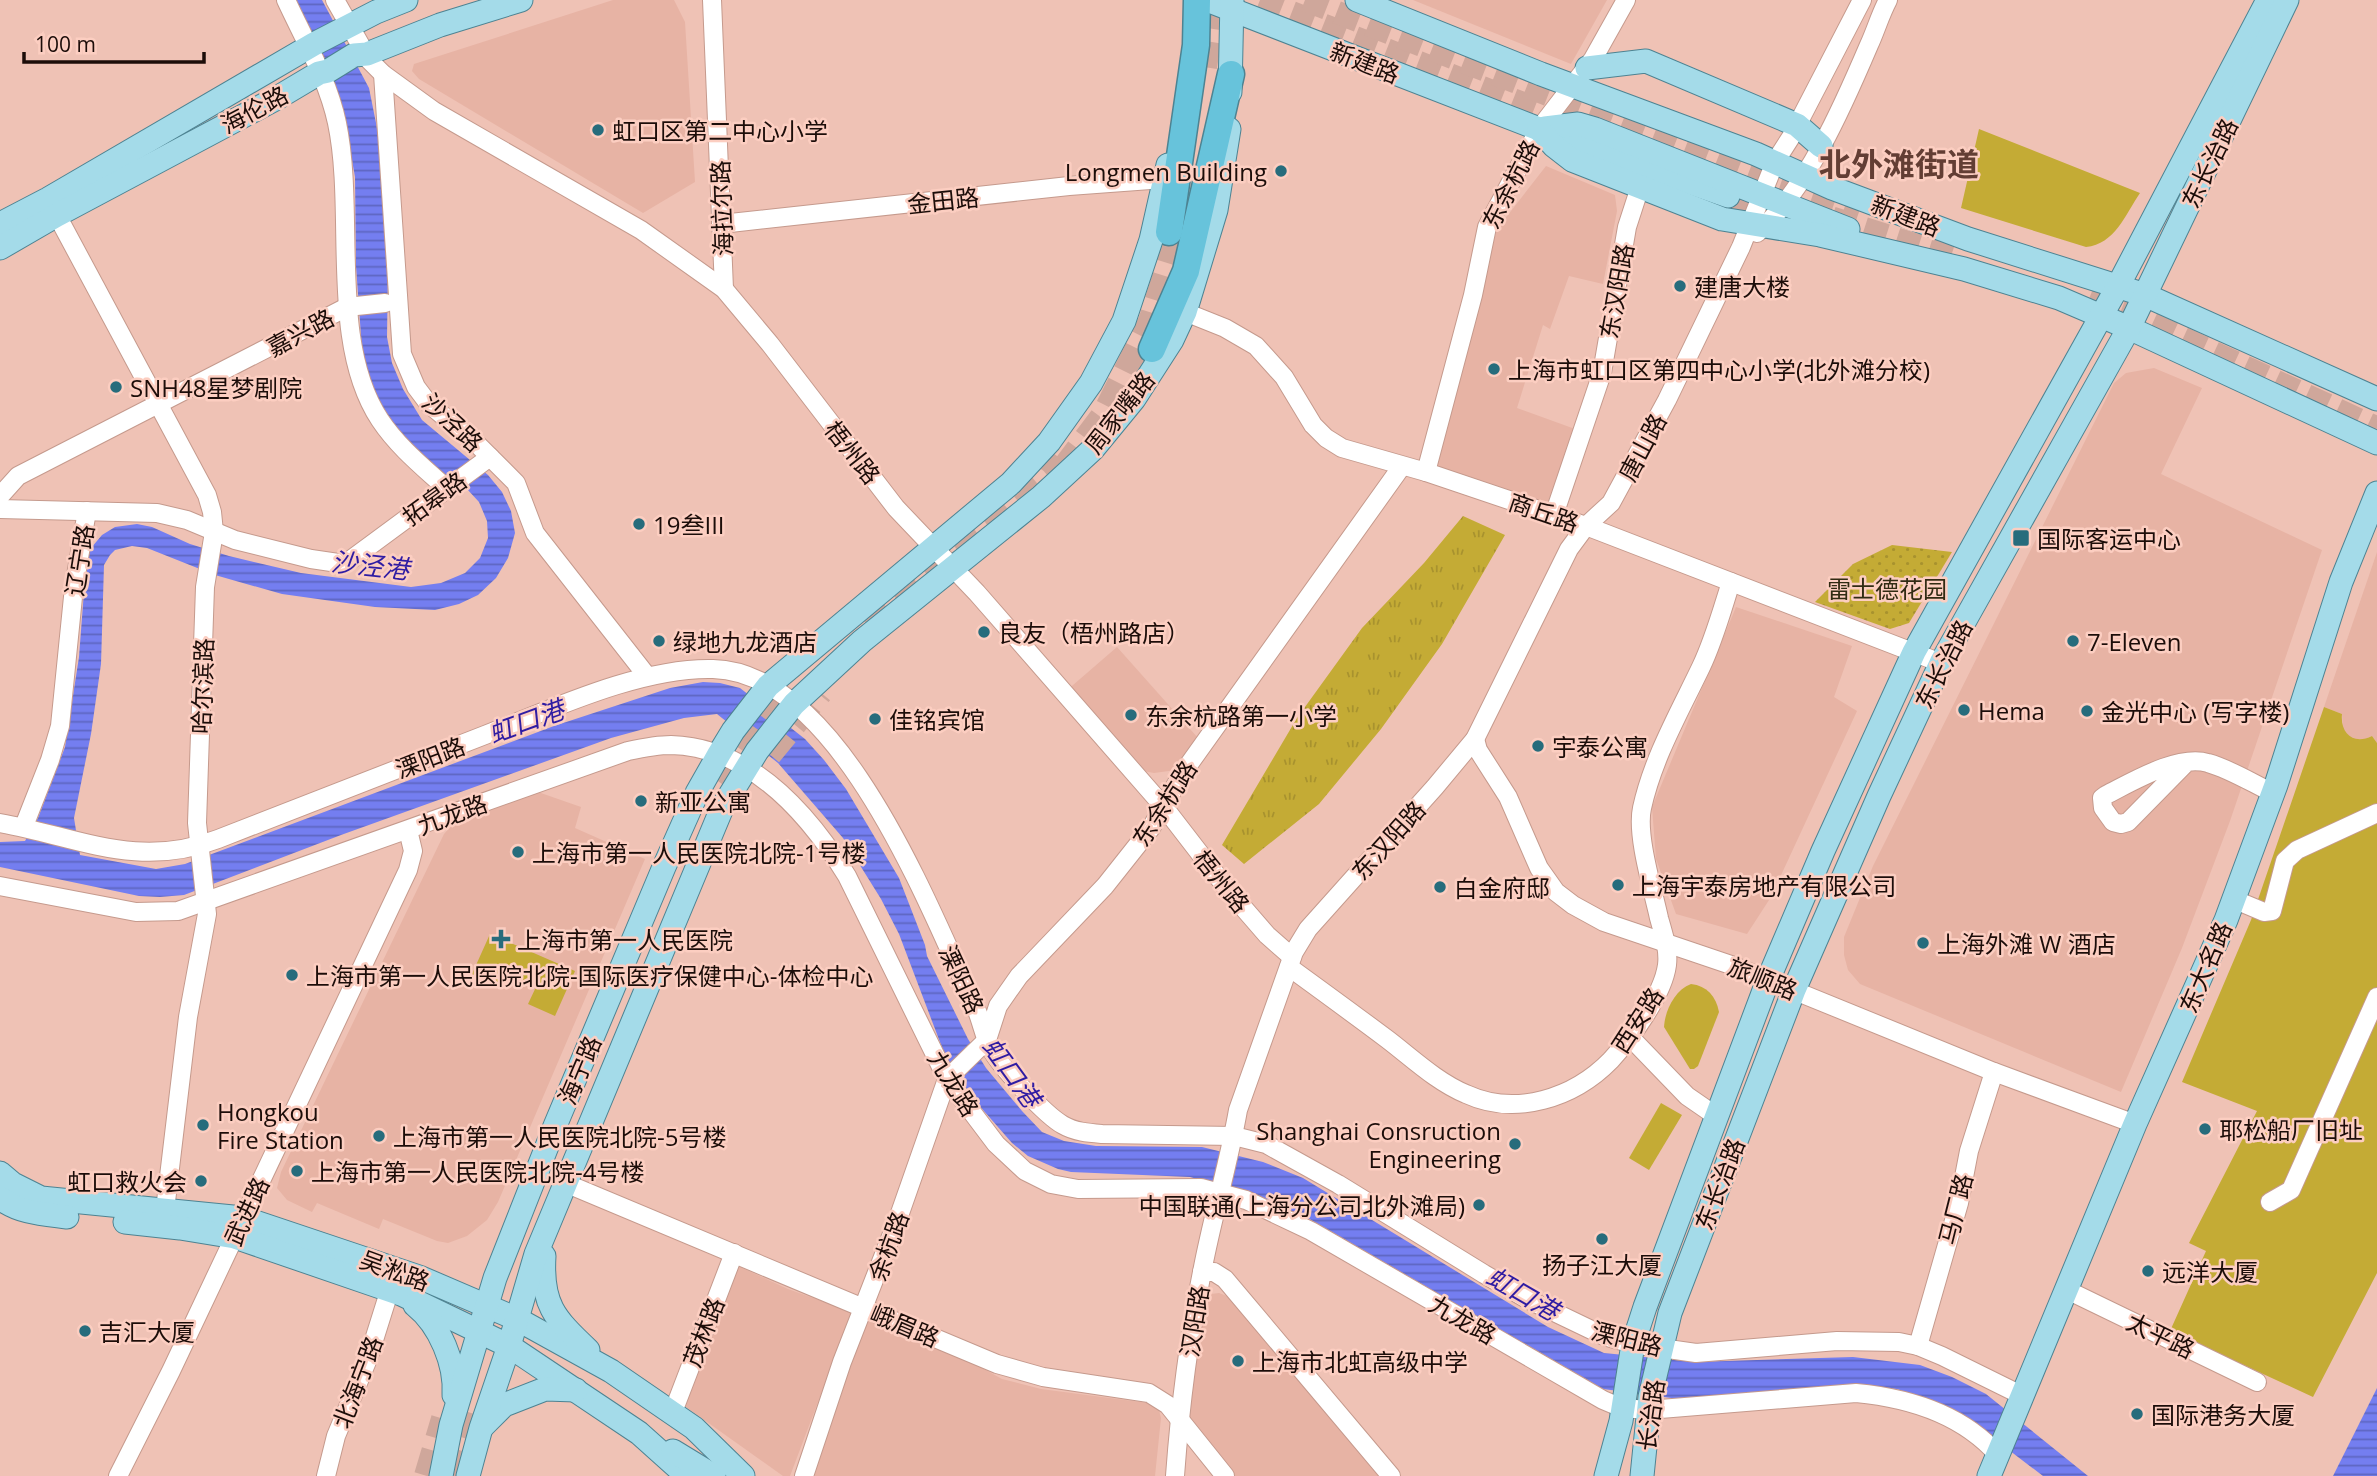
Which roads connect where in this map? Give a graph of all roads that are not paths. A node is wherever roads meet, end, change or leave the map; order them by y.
1 (286, 0) edge
2 (335, 0) edge
3 (406, 0) edge
4 (521, 0) edge
5 (712, 0) edge
6 (1196, 0) edge
7 (1207, 0) edge
8 (1357, 0) edge
9 (1626, 0) edge
10 (1861, 0) edge
11 (1888, 0) edge
12 (2269, 0) edge
13 (2287, 0) edge
14 (1231, 5) edge
15 (344, 28) junction
16 (311, 46) junction
17 (360, 55) junction
18 (324, 72) junction
19 (383, 74) junction
20 (1231, 74) junction
21 (1580, 77) junction
22 (1797, 125) junction
23 (1539, 129) junction
24 (1821, 146) junction
25 (1775, 162) junction
26 (1805, 175) junction
27 (1164, 179) junction
28 (1640, 187) junction
29 (1760, 194) junction
30 (1728, 196) tunnel mouth
31 (1783, 203) junction
32 (52, 207) junction
33 (0, 224) edge
34 (721, 224) junction
35 (1757, 225) junction
36 (1169, 232) tunnel mouth
37 (0, 248) edge
38 (1964, 269) junction
39 (2118, 286) junction
40 (724, 289) junction
41 (2145, 295) junction
42 (385, 303) dead end
43 (352, 307) junction
44 (1185, 312) junction
45 (2101, 316) junction
46 (2129, 328) junction
47 (1152, 349) dead end
48 (2377, 399) edge
49 (158, 404) junction
50 (2377, 443) edge
51 (486, 460) junction
52 (1402, 466) junction
53 (1426, 472) junction
54 (452, 485) junction
55 (2377, 493) edge
56 (0, 496) edge
57 (0, 509) edge
58 (87, 511) junction
59 (1554, 515) junction
60 (1586, 526) junction
61 (213, 538) junction
62 (932, 547) junction
63 (345, 564) joint
64 (952, 570) junction
65 (1731, 582) junction
66 (1914, 652) junction
67 (1941, 663) junction
68 (647, 676) junction
69 (764, 690) junction
70 (789, 709) junction
71 (1475, 739) junction
72 (719, 754) junction
73 (751, 760) junction
74 (2186, 763) dead end
75 (2273, 793) junction
76 (1164, 807) junction
77 (2377, 813) edge
78 (0, 823) edge
79 (28, 828) junction
80 (408, 830) junction
81 (199, 851) junction
82 (0, 886) edge
83 (205, 895) junction
84 (2233, 900) junction
85 (1665, 942) junction
86 (1291, 962) junction
87 (1768, 979) junction
88 (1794, 990) junction
89 (2377, 998) edge
90 (1630, 1037) junction
91 (966, 1060) junction
92 (1994, 1072) junction
93 (1716, 1116) junction
94 (2135, 1124) junction
95 (1232, 1143) junction
96 (1, 1182) edge
97 (1222, 1182) junction
98 (565, 1183) junction
99 (2270, 1202) dead end
100 (165, 1210) junction
101 (548, 1224) junction
102 (239, 1227) junction
103 (734, 1253) junction
104 (1202, 1272) junction
105 (2065, 1289) junction
106 (396, 1292) junction
107 (485, 1306) junction
108 (865, 1307) junction
109 (517, 1319) junction
110 (478, 1331) junction
111 (509, 1346) junction
112 (1918, 1346) junction
113 (1633, 1347) junction
114 (1660, 1351) junction
115 (611, 1371) junction
116 (2257, 1382) dead end
117 (576, 1391) junction
118 (1623, 1400) junction
119 (1649, 1404) junction
120 (673, 1412) junction
121 (1180, 1418) junction
122 (451, 1425) junction
123 (481, 1428) junction
124 (639, 1433) junction
125 (2005, 1435) edge
126 (710, 1443) junction
127 (118, 1476) edge
128 (326, 1476) edge
129 (441, 1476) edge
130 (468, 1476) edge
131 (687, 1476) edge
132 (714, 1476) edge
133 (743, 1476) edge
134 (763, 1476) edge
135 (804, 1476) edge
136 (1175, 1476) edge
137 (1226, 1476) edge
138 (1391, 1476) edge
139 (1606, 1476) edge
140 (1622, 1476) edge
141 (1642, 1476) edge

1 - 16 street
2 - 15 street, 梧州路
3 - 15 main road, 海伦路
4 - 17 main road, 海伦路
5 - 34 street, 海拉尔路
6 - 27 main road, 周家嘴路
6 - 36 highway
7 - 14 main road, 新建路
8 - 21 main road, 新建路
9 - 21 street, 东余杭路
10 - 22 street, 唐山路
11 - 24 street, 唐山路
12 - 39 main road, 东长治路
13 - 41 main road, 东长治路
14 - 20 main road, 周家嘴路
14 - 23 main road, 新建路
15 - 16 main road, 海伦路
15 - 17 street, 梧州路
16 - 18 street
16 - 32 main road, 海伦路
17 - 18 main road, 海伦路
17 - 19 street, 梧州路
18 - 32 main road, 海伦路
18 - 43 street
19 - 40 street, 梧州路
19 - 51 street, 沙泾路
20 - 44 main road, 周家嘴路
20 - 47 highway
21 - 22 main road
21 - 23 street, 东余杭路
21 - 25 main road, 新建路
22 - 24 main road
22 - 25 street, 唐山路
23 - 28 main road, 新建路
23 - 29 main road, 新建路
23 - 30 main road
23 - 53 street, 东余杭路
24 - 26 street, 唐山路
25 - 26 main road, 新建路
25 - 29 street, 唐山路
26 - 31 street, 唐山路
26 - 39 main road, 新建路
27 - 34 street, 金田路
27 - 62 main road, 周家嘴路
28 - 35 main road, 新建路
28 - 59 street, 东汉阳路
29 - 31 main road, 新建路
29 - 35 street, 唐山路
31 - 35 street, 唐山路
31 - 38 main road, 新建路
32 - 33 main road, 海伦路
32 - 37 main road, 海伦路
32 - 49 street, 哈尔滨路
34 - 40 street, 海拉尔路
35 - 38 main road, 新建路
35 - 60 street, 唐山路
38 - 45 main road, 新建路
39 - 41 main road, 新建路
39 - 45 main road, 东长治路
40 - 62 street, 梧州路
41 - 46 main road, 东长治路
41 - 48 main road, 新建路
42 - 43 street, 嘉兴路
43 - 49 street, 嘉兴路
43 - 54 street
44 - 52 street, 商丘路
44 - 64 main road, 周家嘴路
45 - 46 main road, 新建路
45 - 66 main road, 东长治路
46 - 50 main road, 新建路
46 - 67 main road, 东长治路
49 - 56 street, 嘉兴路
49 - 61 street, 哈尔滨路
51 - 54 street, 拓皋路
51 - 68 street, 沙泾路
52 - 53 street, 商丘路
52 - 76 street, 东余杭路
53 - 59 street, 商丘路
54 - 63 street, 拓皋路
55 - 75 main road, 东大名路
57 - 58 street
58 - 61 street, 辽宁路
58 - 79 street, 辽宁路
59 - 60 street, 商丘路
60 - 65 street, 商丘路
60 - 71 street, 东汉阳路
61 - 63 street, 辽宁路
61 - 81 street, 哈尔滨路
62 - 64 street, 梧州路
62 - 69 main road, 周家嘴路
64 - 70 main road, 周家嘴路
64 - 76 street, 梧州路
65 - 66 street, 商丘路
65 - 85 street, 西安路
66 - 67 street, 商丘路
66 - 87 main road, 东长治路
67 - 88 main road, 东长治路
68 - 69 street, 溧阳路
68 - 81 street, 溧阳路
69 - 70 street, 溧阳路
69 - 72 main road, 海宁路
70 - 73 main road, 海宁路
70 - 91 street, 溧阳路
71 - 85 street, 旅顺路
71 - 86 street, 东汉阳路
72 - 73 street, 九龙路
72 - 80 street, 九龙路
72 - 107 main road, 海宁路
73 - 91 street, 九龙路
73 - 98 main road, 海宁路
74 - 75 street
75 - 84 main road, 东大名路
76 - 86 street, 梧州路
76 - 91 street, 东余杭路
77 - 84 street
78 - 79 street, 溧阳路
79 - 81 street, 溧阳路
80 - 83 street, 九龙路
80 - 102 street, 武进路
81 - 83 street, 哈尔滨路
82 - 83 street, 九龙路
83 - 100 street, 哈尔滨路
84 - 94 main road, 东大名路
85 - 87 street, 旅顺路
85 - 90 street, 西安路
86 - 90 street, 西安路
86 - 95 street, 东汉阳路
87 - 88 street, 旅顺路
87 - 93 main road, 东长治路
88 - 92 street, 旅顺路
88 - 114 main road, 东长治路
89 - 99 street
90 - 93 street, 东长治路
91 - 95 street, 溧阳路
91 - 97 street, 九龙路
91 - 108 street, 余杭路
92 - 94 street, 旅顺路
92 - 112 street, 马厂路
93 - 113 main road, 东长治路
94 - 105 main road, 东大名路
95 - 97 street, 东汉阳路
95 - 113 street, 溧阳路
96 - 100 main road, 吴淞路
96 - 102 main road, 吴淞路
97 - 104 street, 汉阳路
97 - 118 street, 九龙路
98 - 101 main road, 海宁路
98 - 103 street, 峨眉路
100 - 102 main road, 吴淞路
101 - 109 main road, 海宁路
101 - 115 main road
102 - 106 main road, 吴淞路
102 - 107 main road, 吴淞路
102 - 127 street, 武进路
103 - 108 street, 峨眉路
103 - 120 street, 茂林路
104 - 121 street, 汉阳路
104 - 138 street
105 - 116 street, 太平路
105 - 125 main road, 东大名路
106 - 110 main road, 吴淞路
106 - 122 main road
106 - 128 street, 北海宁路
107 - 109 main road, 吴淞路
107 - 110 main road, 海宁路
108 - 121 street, 峨眉路
108 - 135 street, 余杭路
109 - 111 main road, 海宁路
109 - 115 main road, 吴淞路
110 - 111 main road, 吴淞路
110 - 122 main road, 海宁路
111 - 117 main road, 吴淞路
111 - 123 main road, 海宁路
112 - 114 street, 溧阳路
112 - 125 street, 溧阳路
113 - 114 street, 溧阳路
113 - 118 main road, 东长治路
114 - 119 main road, 长治路
115 - 120 main road, 吴淞路
117 - 123 main road
117 - 124 main road, 吴淞路
118 - 119 street, 九龙路
118 - 139 main road, 长治路
118 - 140 main road
119 - 125 street, 九龙路
119 - 141 main road, 长治路
120 - 126 main road, 吴淞路
121 - 136 street, 汉阳路
121 - 137 street, 峨眉路
122 - 129 main road, 海宁路
123 - 130 main road, 海宁路
124 - 131 main road, 吴淞路
124 - 132 main road
126 - 133 main road, 吴淞路
126 - 134 main road

